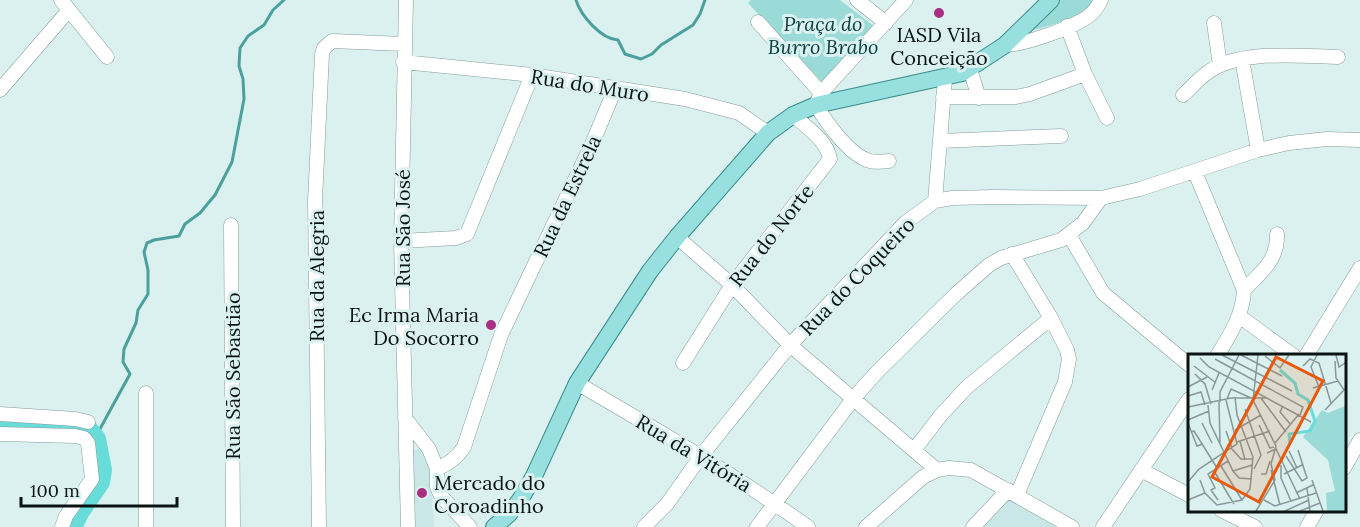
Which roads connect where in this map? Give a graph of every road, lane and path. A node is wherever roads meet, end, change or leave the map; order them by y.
1 (406, 0) edge
2 (857, 0) edge
3 (906, 0) edge
4 (1051, 0) edge
5 (1101, 0) edge
6 (65, 5) edge
7 (758, 22) dead end
8 (886, 23) junction
9 (1214, 23) dead end
10 (1067, 26) junction
11 (404, 44) junction
12 (1005, 45) junction
13 (107, 57) dead end
14 (1338, 57) dead end
15 (1242, 59) junction
16 (403, 62) junction
17 (1220, 65) junction
18 (970, 69) junction
19 (1085, 74) junction
20 (532, 75) junction
21 (945, 78) junction
22 (615, 89) junction
23 (0, 90) edge
24 (1183, 95) dead end
25 (943, 98) junction
26 (979, 98) junction
27 (818, 99) junction
28 (792, 115) junction
29 (1107, 118) dead end
30 (768, 133) junction
31 (1061, 136) dead end
32 (1360, 140) edge
33 (940, 141) junction
34 (1258, 150) junction
35 (889, 161) dead end
36 (1196, 172) junction
37 (1101, 198) junction
38 (935, 201) junction
39 (231, 225) dead end
40 (1277, 234) dead end
41 (1069, 235) junction
42 (677, 237) junction
43 (401, 241) junction
44 (1012, 254) junction
45 (1360, 268) edge
46 (732, 285) junction
47 (1244, 290) junction
48 (1239, 316) junction
49 (1051, 318) junction
50 (790, 345) junction
51 (1218, 354) edge
52 (1291, 354) edge
53 (1307, 354) edge
54 (683, 363) dead end
55 (1188, 364) edge
56 (577, 384) junction
57 (146, 393) dead end
58 (853, 399) junction
59 (1188, 400) edge
60 (0, 414) edge
61 (405, 418) junction
62 (88, 422) dead end
63 (0, 434) edge
64 (1360, 440) edge
65 (914, 450) junction
66 (701, 456) junction
67 (1345, 466) edge
68 (437, 469) junction
69 (937, 470) junction
70 (1141, 470) junction
71 (1012, 493) junction
72 (1188, 494) edge
73 (775, 503) junction
74 (1225, 512) edge
75 (1316, 512) edge
76 (62, 527) edge
77 (146, 527) edge
78 (233, 527) edge
79 (319, 527) edge
80 (408, 527) edge
81 (470, 527) edge
82 (494, 527) edge
83 (644, 527) edge
84 (757, 527) edge
85 (808, 527) edge
86 (866, 527) edge
87 (973, 527) edge
88 (1072, 527) edge
89 (1103, 527) edge
90 (1254, 527) edge
91 (1307, 527) edge

1 - 11 street, Rua São José
2 - 8 street
3 - 8 street
4 - 12 main road
5 - 10 street
6 - 13 street
6 - 23 street
7 - 27 street
8 - 27 street
9 - 17 street
10 - 12 street
10 - 19 street
11 - 16 street, Rua São José
11 - 79 street, Rua da Alegria
12 - 18 main road
14 - 15 street
15 - 17 street
15 - 34 street
16 - 20 street, Rua do Muro
16 - 43 street, Rua São José
17 - 24 street
18 - 21 main road
18 - 26 street
19 - 26 street
19 - 29 street
20 - 22 street, Rua do Muro
20 - 43 street
21 - 25 street
21 - 27 main road
22 - 30 street, Rua do Muro
22 - 68 street, Rua da Estrela
25 - 26 street
25 - 33 street
27 - 28 main road
27 - 35 street
28 - 30 main road
28 - 46 street, Rua do Norte
30 - 42 main road
31 - 33 street
32 - 34 street
33 - 38 street
34 - 36 street
36 - 37 street
36 - 47 street
37 - 38 street
37 - 41 street
38 - 50 street, Rua do Coqueiro
39 - 78 street, Rua São Sebastião
40 - 47 street
41 - 44 street
41 - 55 street
42 - 46 street
42 - 56 main road
43 - 61 street, Rua São José
44 - 49 street
44 - 58 street
45 - 53 street
46 - 50 street
46 - 54 street, Rua do Norte
47 - 48 street
48 - 51 street
48 - 52 street
49 - 65 street
49 - 71 street
50 - 58 street
50 - 66 street, Rua do Coqueiro
56 - 66 street, Rua da Vitória
56 - 82 main road
57 - 77 street
58 - 65 street
58 - 73 street
59 - 70 street
60 - 62 street
61 - 68 street
61 - 80 street, Rua São José
63 - 76 street
64 - 67 street
65 - 69 street
66 - 73 street, Rua da Vitória
66 - 83 street, Rua do Coqueiro
68 - 81 street
69 - 71 street
69 - 86 street
70 - 72 street
70 - 89 street
71 - 87 street
71 - 88 street
73 - 84 street
73 - 85 street, Rua da Vitória
74 - 90 street
75 - 91 street

